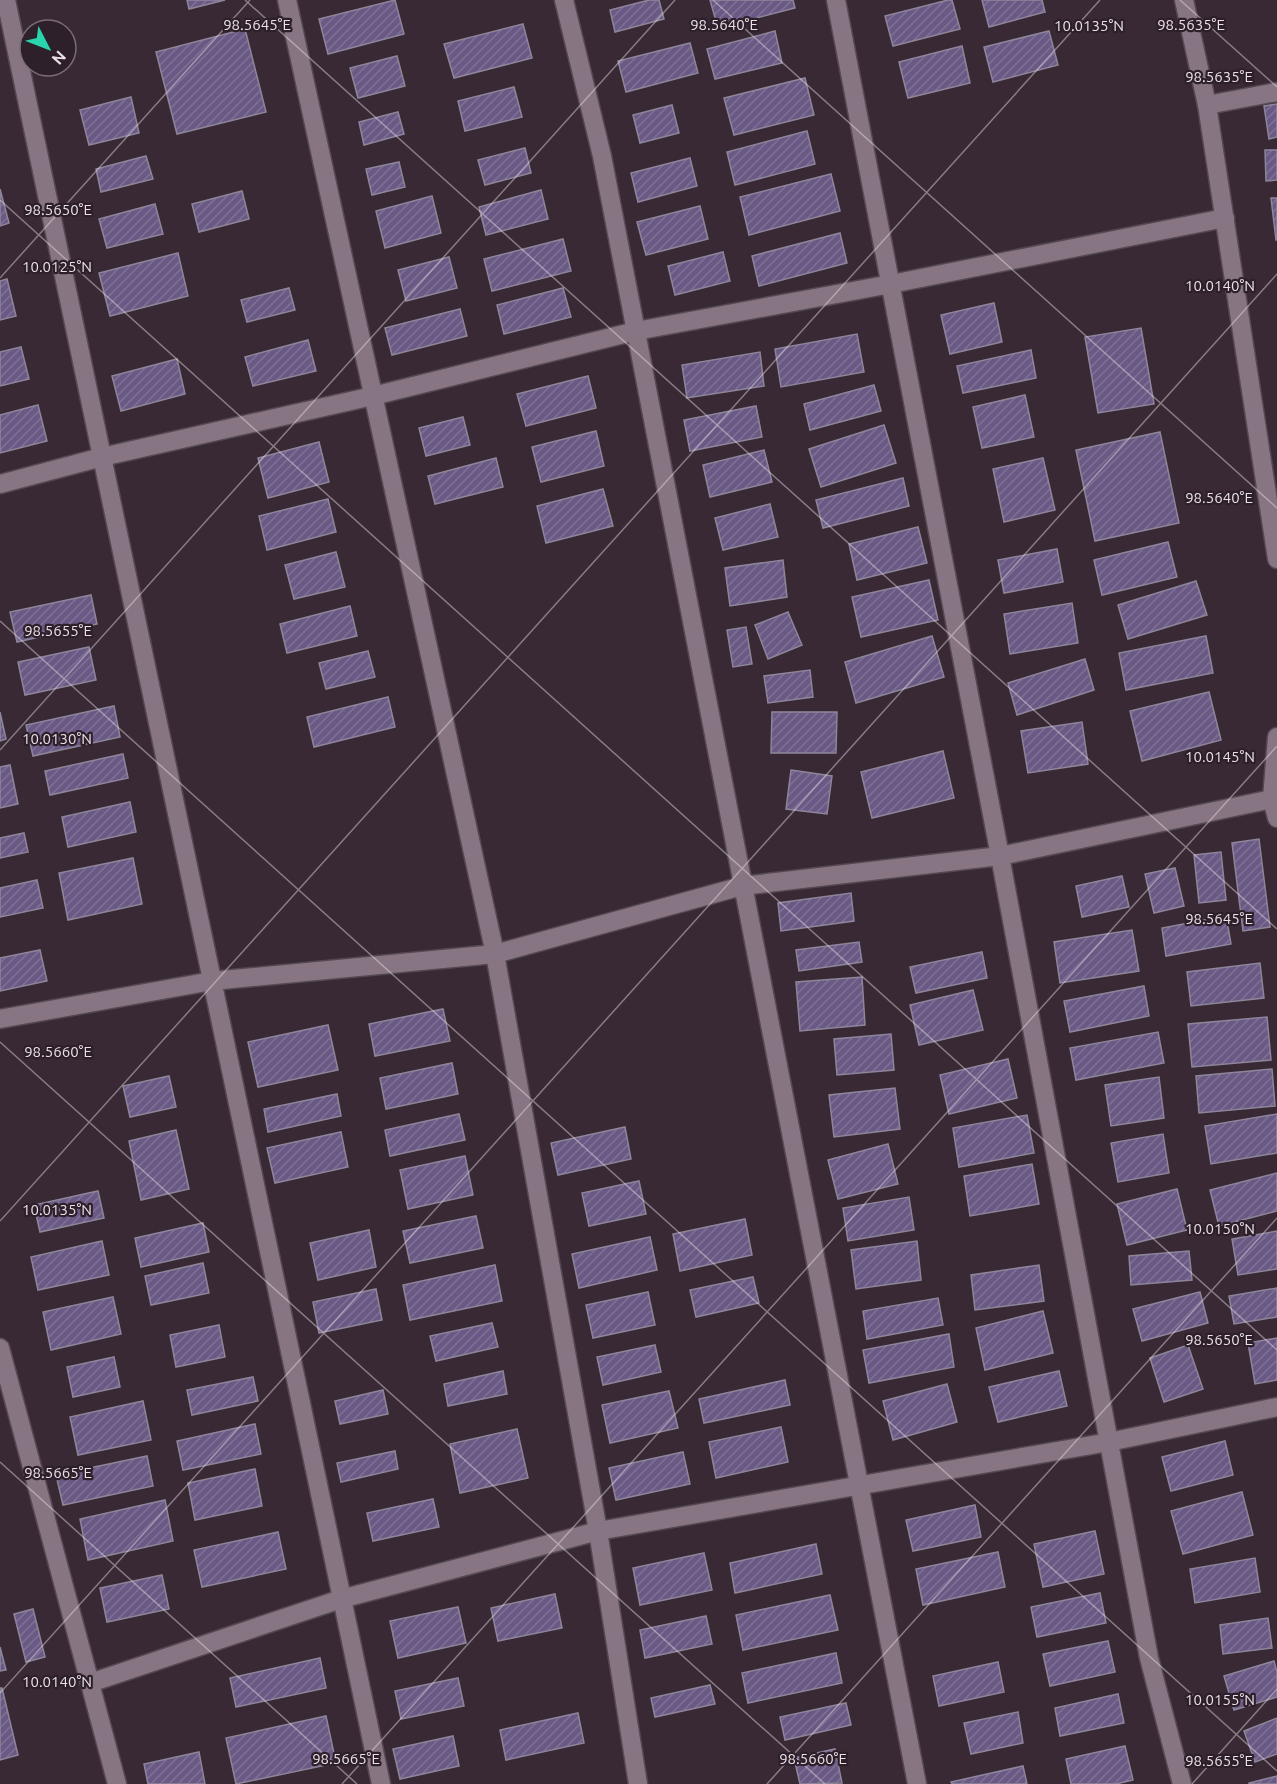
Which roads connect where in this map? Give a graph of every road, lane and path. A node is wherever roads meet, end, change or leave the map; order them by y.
1 (6, 0) edge
2 (287, 0) edge
3 (564, 0) edge
4 (836, 0) edge
5 (1184, 0) edge
6 (1277, 92) edge
7 (1207, 105) junction
8 (1225, 218) junction
9 (891, 284) junction
10 (636, 331) junction
11 (373, 396) junction
12 (102, 457) junction
13 (0, 484) edge
14 (1277, 559) edge
15 (1277, 737) edge
16 (1272, 799) junction
17 (1277, 818) edge
18 (1000, 856) junction
19 (742, 886) junction
20 (495, 954) junction
21 (212, 981) junction
22 (0, 1019) edge
23 (0, 1348) edge
24 (1277, 1407) edge
25 (1109, 1442) junction
26 (858, 1485) junction
27 (598, 1531) junction
28 (341, 1599) junction
29 (90, 1683) junction
30 (117, 1784) edge
31 (381, 1784) edge
32 (638, 1784) edge
33 (917, 1784) edge
34 (1182, 1784) edge

1 - 12 street
2 - 11 street
3 - 10 street
4 - 9 street
5 - 7 street
6 - 7 street
7 - 8 street
8 - 9 street
8 - 14 street
9 - 10 street
9 - 18 street
10 - 11 street
10 - 19 street
11 - 12 street
11 - 20 street
12 - 13 street
12 - 21 street
15 - 16 street
16 - 17 street
16 - 18 street
18 - 19 street
18 - 25 street
19 - 20 street
19 - 26 street
20 - 21 street
20 - 27 street
21 - 22 street
21 - 28 street
23 - 29 street
24 - 25 street
25 - 26 street
25 - 34 street
26 - 27 street
26 - 33 street
27 - 28 street
27 - 32 street
28 - 29 street
28 - 31 street
29 - 30 street

